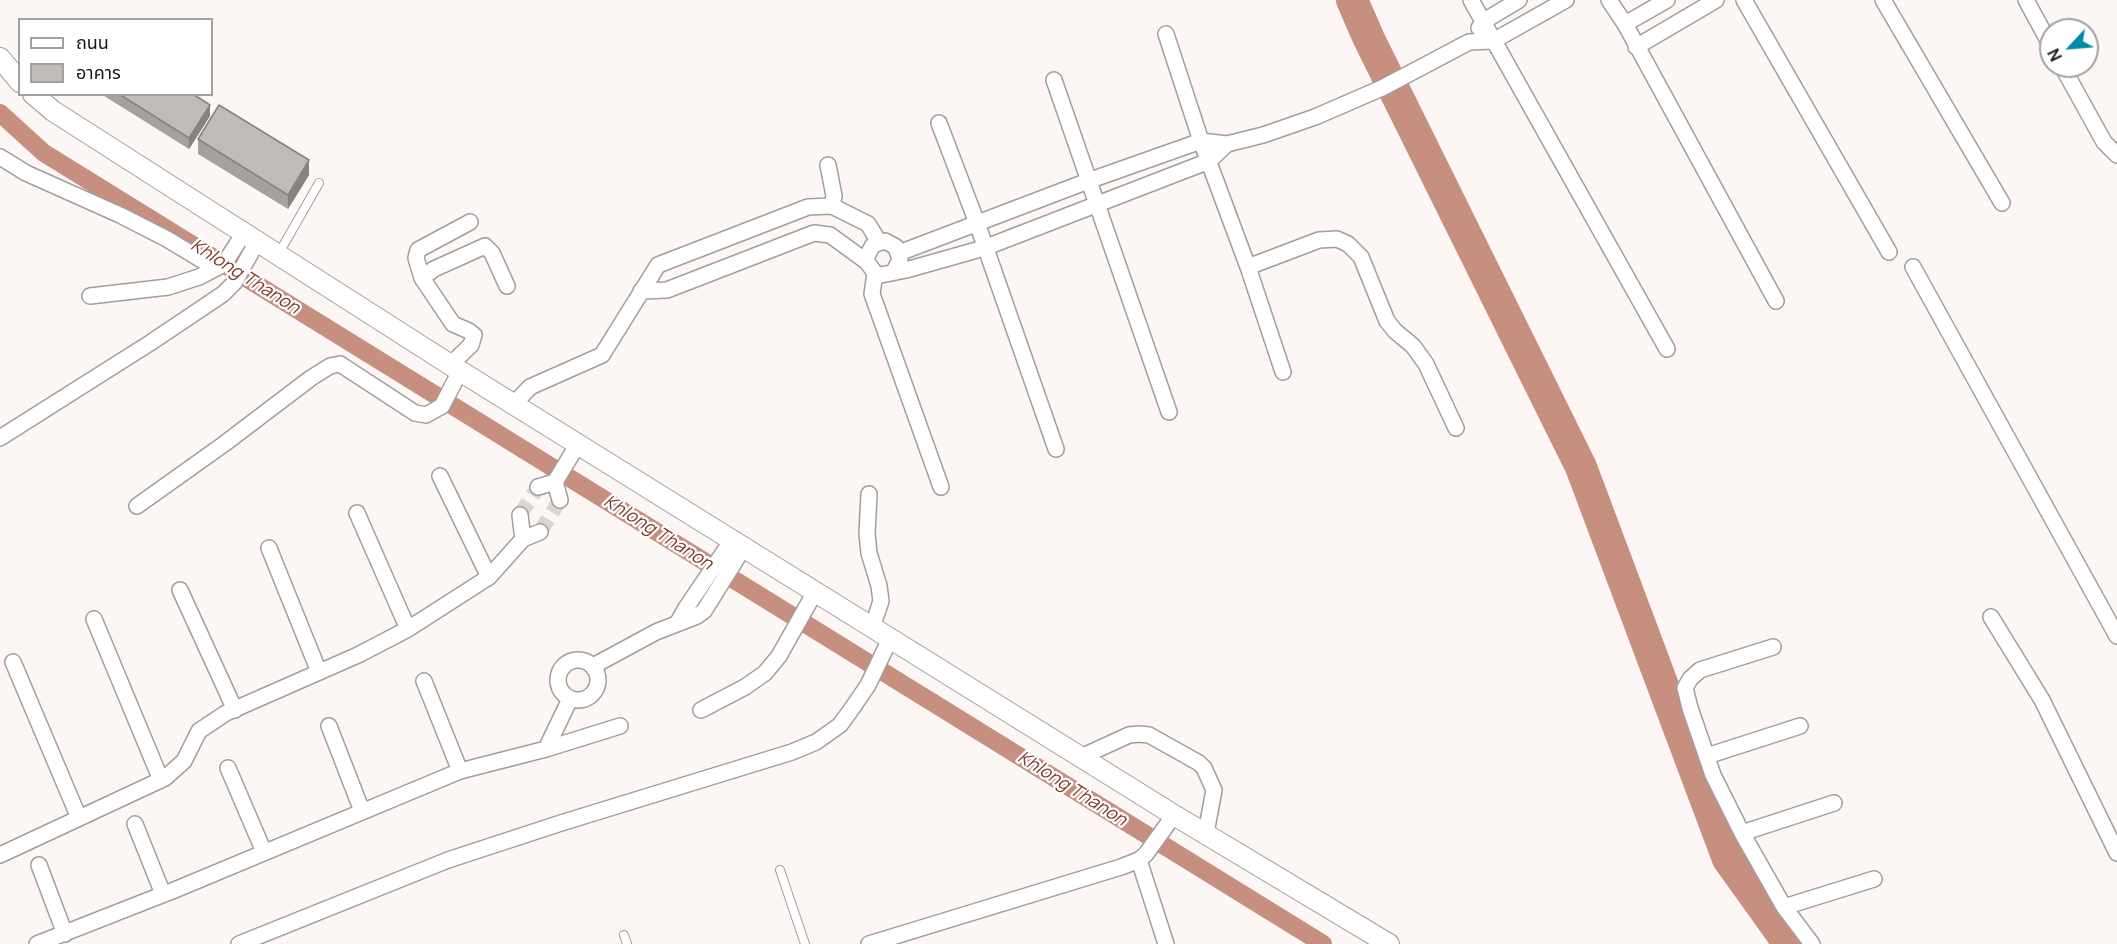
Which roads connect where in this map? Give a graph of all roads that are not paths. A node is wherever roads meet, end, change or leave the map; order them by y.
1 (1472, 0) edge
2 (1520, 0) edge
3 (1566, 0) edge
4 (1609, 0) edge
5 (1667, 0) edge
6 (1716, 0) edge
7 (1744, 0) edge
8 (1883, 0) edge
9 (2026, 0) edge
10 (1484, 21) junction
11 (1625, 24) junction
12 (2039, 24) edge
13 (1166, 34) dead end
14 (1493, 41) junction
15 (1469, 42) junction
16 (1636, 47) junction
17 (0, 58) edge
18 (2069, 78) edge
19 (18, 80) edge
20 (1054, 80) dead end
21 (35, 96) edge
22 (939, 123) dead end
23 (1201, 141) junction
24 (1227, 144) junction
25 (2117, 155) edge
26 (0, 157) edge
27 (1209, 161) junction
28 (828, 165) dead end
29 (1088, 181) junction
30 (319, 183) dead end
31 (1097, 203) junction
32 (2002, 203) dead end
33 (832, 206) junction
34 (470, 222) dead end
35 (977, 223) junction
36 (248, 242) junction
37 (879, 242) junction
38 (984, 248) junction
39 (1889, 252) dead end
40 (899, 253) junction
41 (278, 255) junction
42 (219, 266) junction
43 (871, 267) junction
44 (1248, 267) junction
45 (1913, 267) dead end
46 (894, 271) junction
47 (422, 278) junction
48 (507, 286) dead end
49 (641, 291) junction
50 (90, 296) dead end
51 (1776, 302) dead end
52 (1667, 349) dead end
53 (455, 372) junction
54 (1283, 372) dead end
55 (514, 404) junction
56 (1169, 412) dead end
57 (1456, 428) dead end
58 (0, 438) edge
59 (575, 449) junction
60 (1056, 449) dead end
61 (440, 476) dead end
62 (556, 480) junction
63 (538, 487) tunnel mouth
64 (941, 487) dead end
65 (869, 495) dead end
66 (560, 500) tunnel mouth
67 (137, 506) dead end
68 (357, 513) dead end
69 (520, 515) tunnel mouth
70 (540, 532) tunnel mouth
71 (523, 540) junction
72 (269, 549) dead end
73 (734, 550) junction
74 (489, 577) junction
75 (180, 590) dead end
76 (812, 596) junction
77 (1991, 617) dead end
78 (93, 619) dead end
79 (872, 628) junction
80 (408, 629) junction
81 (2117, 636) edge
82 (887, 645) junction
83 (1773, 647) dead end
84 (13, 662) dead end
85 (593, 666) junction
86 (319, 672) junction
87 (424, 681) dead end
88 (570, 699) junction
89 (235, 710) junction
90 (701, 710) dead end
91 (329, 726) dead end
92 (620, 726) dead end
93 (1800, 726) dead end
94 (546, 749) junction
95 (1707, 756) junction
96 (1081, 757) junction
97 (228, 768) dead end
98 (460, 771) junction
99 (161, 780) junction
100 (1834, 803) dead end
101 (362, 811) junction
102 (79, 818) junction
103 (1171, 820) junction
104 (135, 824) dead end
105 (1742, 832) junction
106 (1206, 833) junction
107 (264, 852) junction
108 (2117, 853) edge
109 (0, 855) edge
110 (1142, 857) junction
111 (39, 865) dead end
112 (780, 870) dead end
113 (1874, 879) dead end
114 (163, 894) junction
115 (1784, 907) junction
116 (65, 934) junction
117 (624, 935) dead end
118 (896, 940) edge
119 (37, 944) edge
120 (239, 944) edge
121 (627, 944) edge
122 (806, 944) edge
123 (869, 944) edge
124 (1167, 944) edge
125 (1389, 944) edge
126 (1812, 944) edge

1 - 10 street
2 - 10 street
3 - 14 street
4 - 11 street
5 - 11 street
6 - 16 street
7 - 39 street
8 - 32 street
9 - 12 street
10 - 14 street
10 - 15 street
11 - 16 street
13 - 23 street
14 - 15 street
14 - 52 street
15 - 24 street
16 - 51 street
17 - 19 street
18 - 25 street
20 - 29 street
21 - 36 street
22 - 35 street
23 - 24 street
23 - 27 street
23 - 29 street
24 - 27 street
26 - 42 street
27 - 31 street
27 - 44 street
28 - 33 street
29 - 31 street
29 - 35 street
30 - 41 lane
31 - 38 street
31 - 56 street
33 - 37 street
33 - 49 street
34 - 47 street
35 - 38 street
35 - 40 street
36 - 41 street
36 - 42 street
36 - 58 street
37 - 40 street
37 - 43 street
38 - 46 street
38 - 60 street
40 - 46 street
41 - 53 street
42 - 50 street
43 - 46 street
43 - 49 street
43 - 64 street
44 - 54 street
44 - 57 street
45 - 81 street
47 - 48 street
47 - 53 street
49 - 55 street
53 - 55 street
53 - 67 street
55 - 59 street
59 - 62 street
59 - 73 street
61 - 74 street
62 - 63 street
62 - 66 street
65 - 79 street
68 - 80 street
69 - 71 street
70 - 71 street
71 - 74 street
72 - 86 street
73 - 76 street
73 - 85 street
74 - 80 street
75 - 89 street
76 - 79 street
76 - 90 street
77 - 108 street
78 - 99 street
79 - 82 street
80 - 86 street
82 - 96 street
82 - 120 street
83 - 95 street
84 - 102 street
85 - 88 street
85 - 88 street
86 - 89 street
87 - 98 street
88 - 94 street
89 - 99 street
91 - 101 street
92 - 94 street
93 - 95 street
94 - 98 street
95 - 105 street
96 - 103 street
96 - 106 street
97 - 107 street
98 - 101 street
99 - 102 street
100 - 105 street
101 - 107 street
102 - 109 street
103 - 106 street
103 - 110 street
104 - 114 street
105 - 115 street
106 - 125 street
107 - 114 street
110 - 118 street
110 - 124 street
111 - 116 street
112 - 122 lane
113 - 115 street
114 - 116 street
115 - 126 street
116 - 119 street
117 - 121 lane
118 - 123 street

